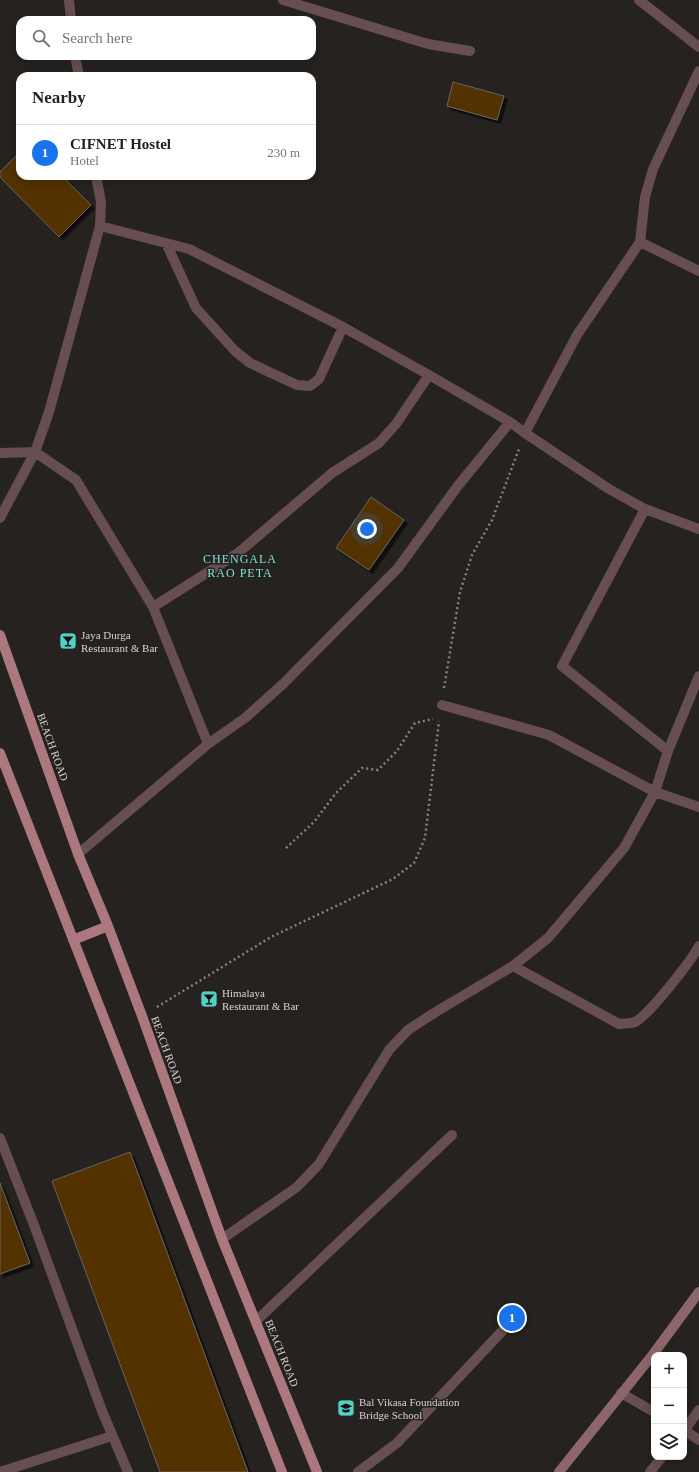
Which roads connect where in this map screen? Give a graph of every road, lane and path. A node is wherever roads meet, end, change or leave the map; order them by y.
1 (69, 0) edge
2 (283, 0) edge
3 (639, 0) edge
4 (71, 16) edge
5 (699, 47) edge
6 (470, 51) dead end
7 (76, 60) edge
8 (77, 72) edge
9 (698, 77) edge
10 (97, 180) edge
11 (100, 226) junction
12 (640, 242) junction
13 (166, 243) junction
14 (699, 271) edge
15 (343, 327) junction
16 (429, 375) junction
17 (510, 422) junction
18 (525, 433) junction
19 (35, 452) junction
20 (0, 453) edge
21 (645, 509) junction
22 (0, 518) edge
23 (699, 529) edge
24 (153, 607) junction
25 (0, 635) edge
26 (699, 676) edge
27 (442, 704) joint
28 (208, 744) junction
29 (668, 751) junction
30 (0, 753) edge
31 (655, 792) junction
32 (699, 807) edge
33 (286, 848) dead end
34 (78, 854) junction
35 (108, 926) junction
36 (73, 940) junction
37 (699, 946) edge
38 (513, 966) junction
39 (142, 1016) junction
40 (452, 1136) dead end
41 (0, 1138) edge
42 (222, 1239) junction
43 (699, 1292) edge
44 (256, 1321) junction
45 (506, 1327) dead end
46 (621, 1392) junction
47 (651, 1410) edge
48 (699, 1410) edge
49 (687, 1426) edge
50 (687, 1432) edge
51 (112, 1436) junction
52 (699, 1440) edge
53 (660, 1460) edge
54 (0, 1472) edge
55 (128, 1472) edge
56 (282, 1472) edge
57 (317, 1472) edge
58 (358, 1472) edge
59 (559, 1472) edge
60 (650, 1472) edge

1 - 4 street
2 - 6 street
3 - 5 street
7 - 8 street
9 - 12 street
10 - 11 street
11 - 13 street
11 - 19 street
12 - 14 street
12 - 18 street
13 - 15 street
13 - 15 street
15 - 16 street
16 - 17 street
16 - 24 street
17 - 18 street
17 - 28 street
18 - 21 street
18 - 27 path
19 - 20 street
19 - 22 street
19 - 24 street
21 - 23 street
21 - 29 street
24 - 28 street
25 - 34 main road, BEACH ROAD
26 - 29 street
27 - 31 street
28 - 34 street
29 - 31 street
30 - 36 main road
31 - 32 street
31 - 38 street
33 - 39 path
34 - 35 main road, BEACH ROAD
35 - 36 main road
35 - 39 main road, BEACH ROAD
36 - 56 main road
37 - 38 street
38 - 42 street
39 - 42 main road, BEACH ROAD
40 - 44 street
41 - 51 street
42 - 44 main road, BEACH ROAD
43 - 46 street
44 - 57 main road, BEACH ROAD
45 - 58 street
46 - 47 street
46 - 59 street
48 - 49 street
50 - 52 street
51 - 54 street
51 - 55 street
53 - 60 street

